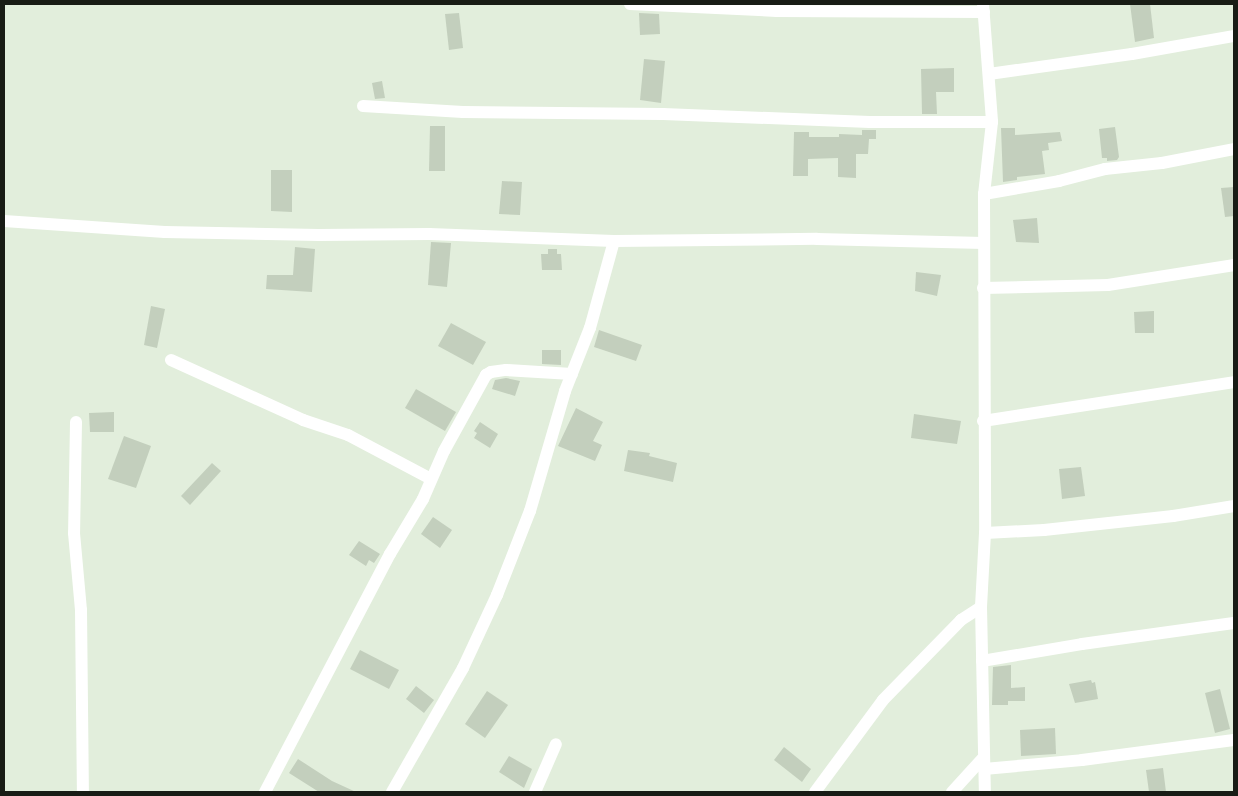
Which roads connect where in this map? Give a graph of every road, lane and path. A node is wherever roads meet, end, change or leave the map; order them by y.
1 (630, 4) edge
2 (984, 8) edge
3 (1234, 36) edge
4 (989, 74) junction
5 (363, 106) dead end
6 (992, 122) junction
7 (1234, 149) edge
8 (984, 194) junction
9 (4, 221) edge
10 (614, 241) junction
11 (984, 243) junction
12 (1234, 265) edge
13 (983, 288) junction
14 (171, 360) dead end
15 (572, 374) junction
16 (1234, 382) edge
17 (983, 421) junction
18 (76, 422) dead end
19 (431, 479) junction
20 (1234, 506) edge
21 (985, 533) junction
22 (981, 607) junction
23 (1234, 623) edge
24 (982, 662) junction
25 (1234, 740) edge
26 (556, 744) dead end
27 (984, 763) junction
28 (83, 792) edge
29 (265, 792) edge
30 (392, 792) edge
31 (535, 792) edge
32 (815, 792) edge
33 (952, 792) edge
34 (985, 792) edge

1 - 2 street
2 - 4 street
3 - 4 street
4 - 6 street
5 - 6 street
6 - 8 street
7 - 8 street
8 - 11 street
9 - 10 street
10 - 11 street
10 - 15 street
11 - 13 street
12 - 13 street
13 - 17 street
14 - 19 street
15 - 19 street
15 - 30 street
16 - 17 street
17 - 21 street
18 - 28 street
19 - 29 street
20 - 21 street
21 - 22 street
22 - 24 street
22 - 32 street
23 - 24 street
24 - 27 street
25 - 27 street
26 - 31 street
27 - 33 street
27 - 34 street

